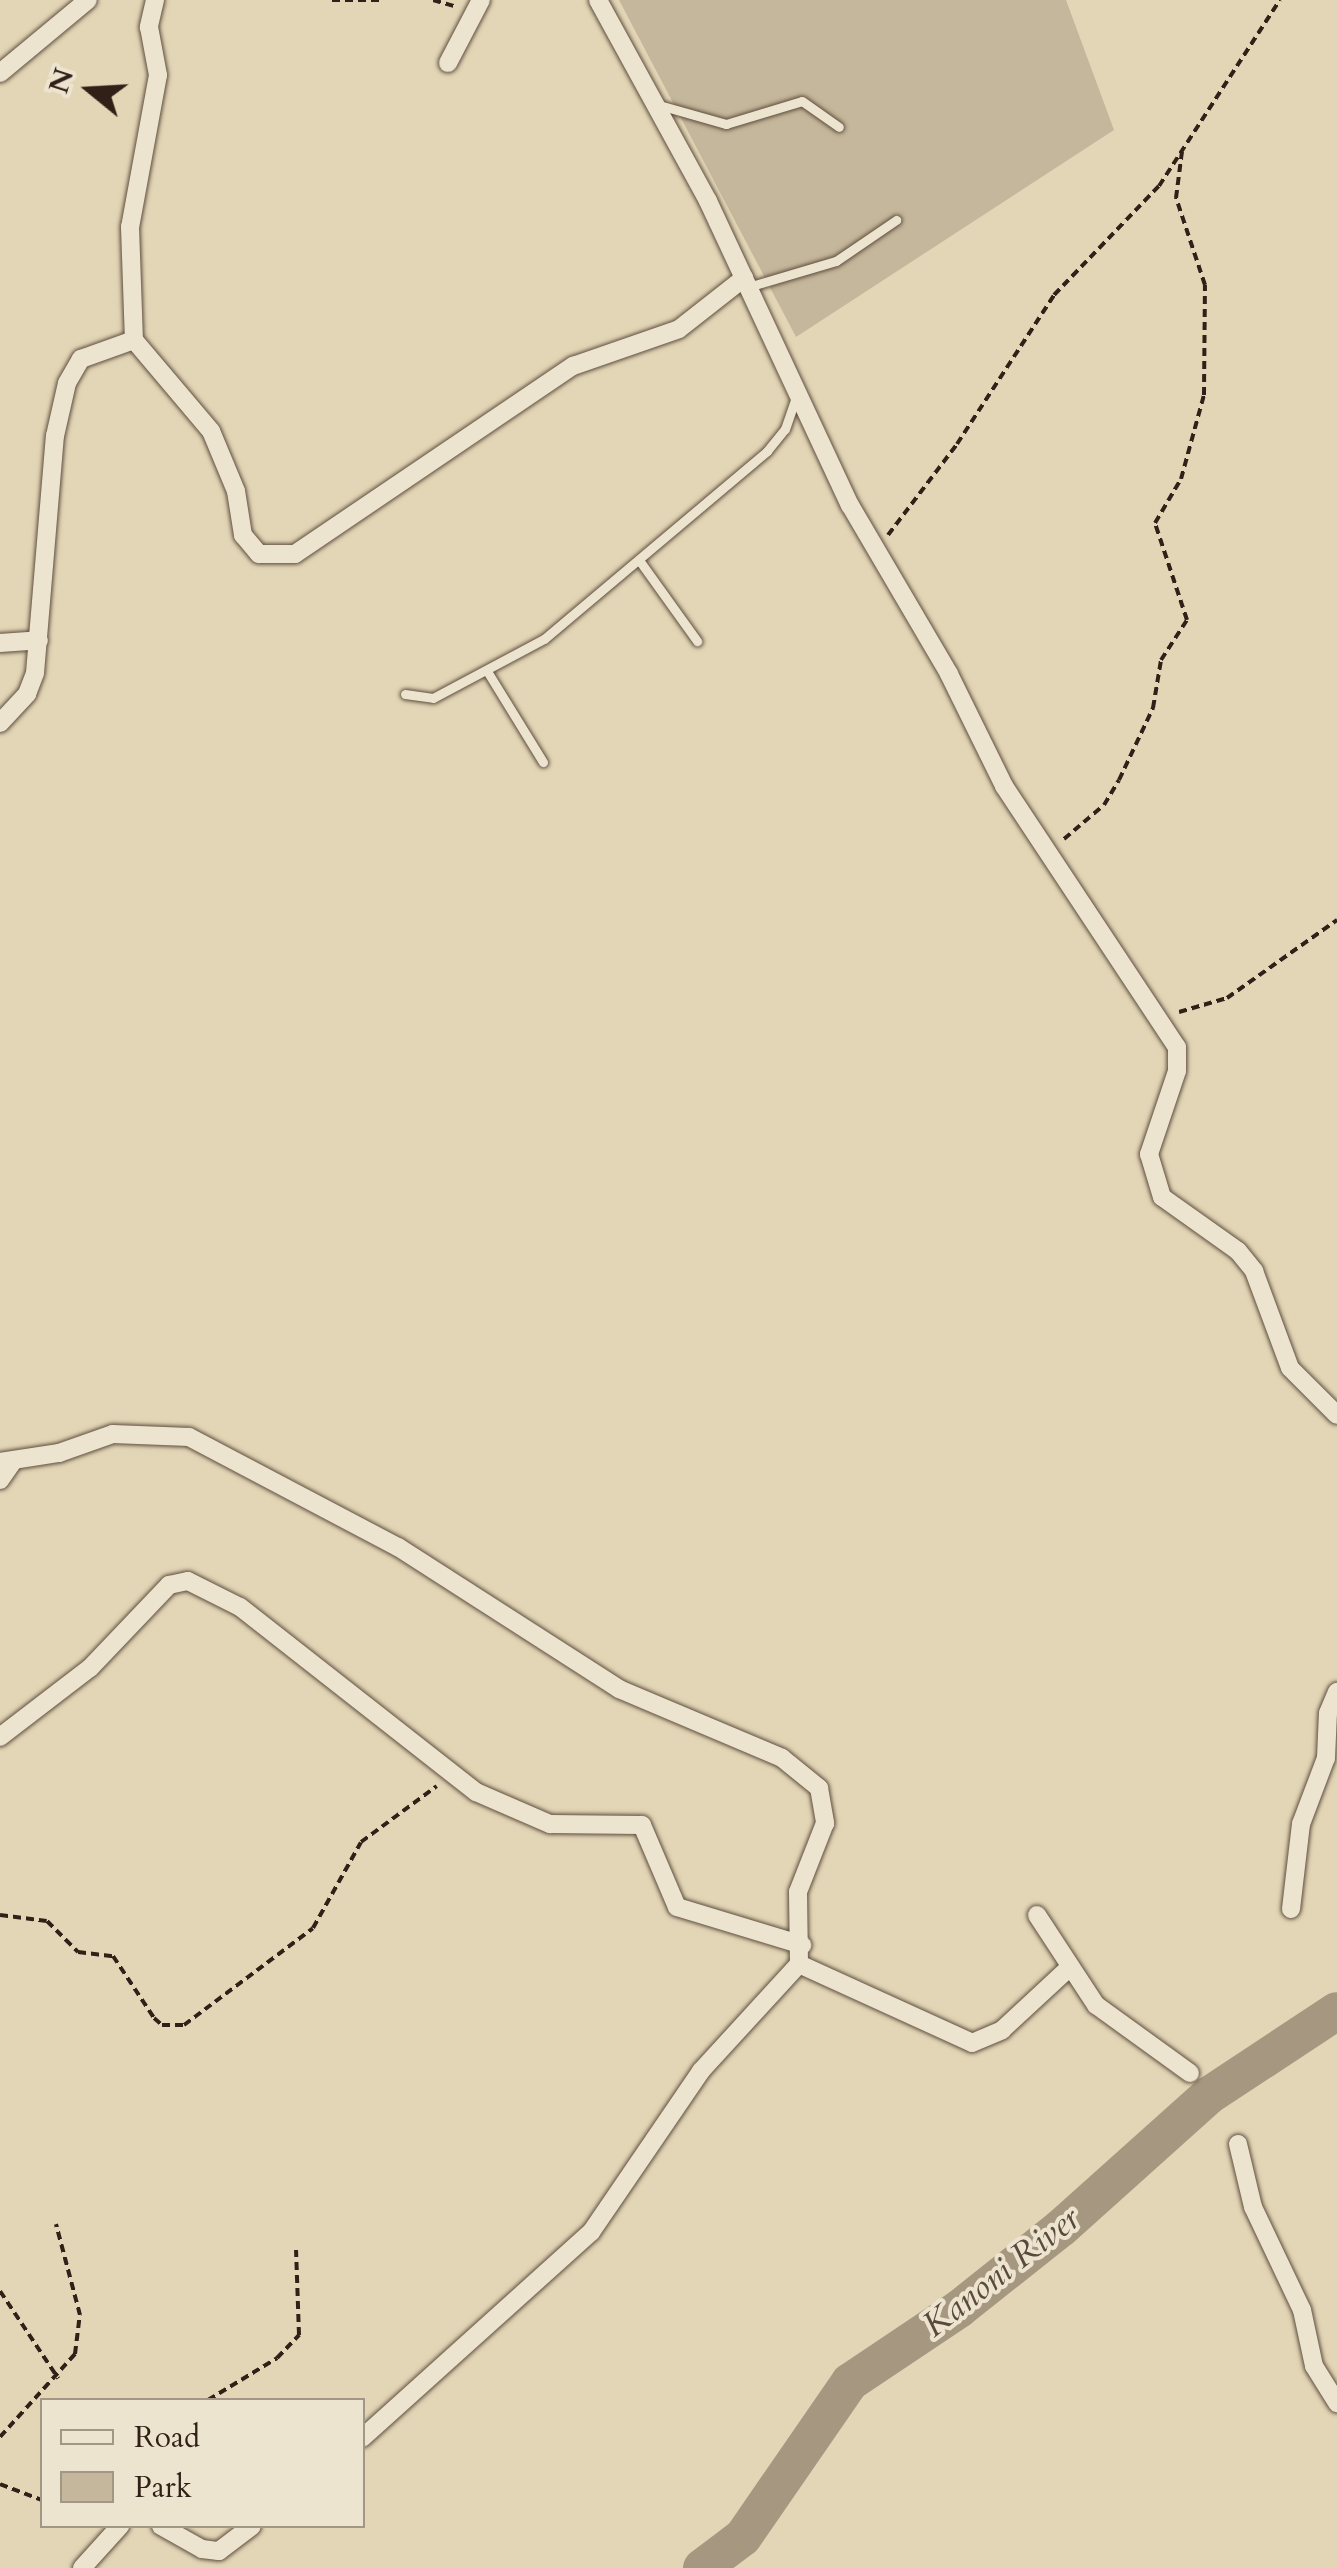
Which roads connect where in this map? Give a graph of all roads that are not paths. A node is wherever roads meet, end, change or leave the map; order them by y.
1 (88, 0) edge
2 (155, 0) edge
3 (481, 0) edge
4 (598, 0) edge
5 (448, 63) dead end
6 (0, 73) edge
7 (652, 102) junction
8 (839, 127) dead end
9 (896, 220) dead end
10 (746, 283) junction
11 (134, 340) junction
12 (798, 393) junction
13 (639, 560) junction
14 (39, 640) junction
15 (0, 642) edge
16 (697, 642) dead end
17 (487, 671) junction
18 (404, 694) dead end
19 (0, 723) edge
20 (543, 762) dead end
21 (1337, 1416) edge
22 (6, 1463) edge
23 (0, 1480) edge
24 (1337, 1692) edge
25 (0, 1736) edge
26 (1292, 1909) dead end
27 (1037, 1914) dead end
28 (801, 1955) junction
29 (1069, 1968) junction
30 (1190, 2074) dead end
31 (1238, 2144) dead end
32 (1337, 2403) edge
33 (365, 2435) edge
34 (118, 2528) edge
35 (164, 2528) edge
36 (249, 2528) edge
37 (82, 2568) edge

1 - 6 street
2 - 11 street
3 - 5 street
4 - 7 street
7 - 8 lane
7 - 10 street
9 - 10 lane
10 - 11 street
10 - 12 street
11 - 14 street
12 - 13 lane
12 - 21 street
13 - 16 lane
13 - 17 lane
14 - 15 street
14 - 19 street
17 - 18 lane
17 - 20 lane
22 - 23 street
22 - 28 street
24 - 26 street
25 - 28 street
27 - 29 street
28 - 29 street
28 - 33 street
29 - 30 street
31 - 32 street
34 - 37 street
35 - 36 street

